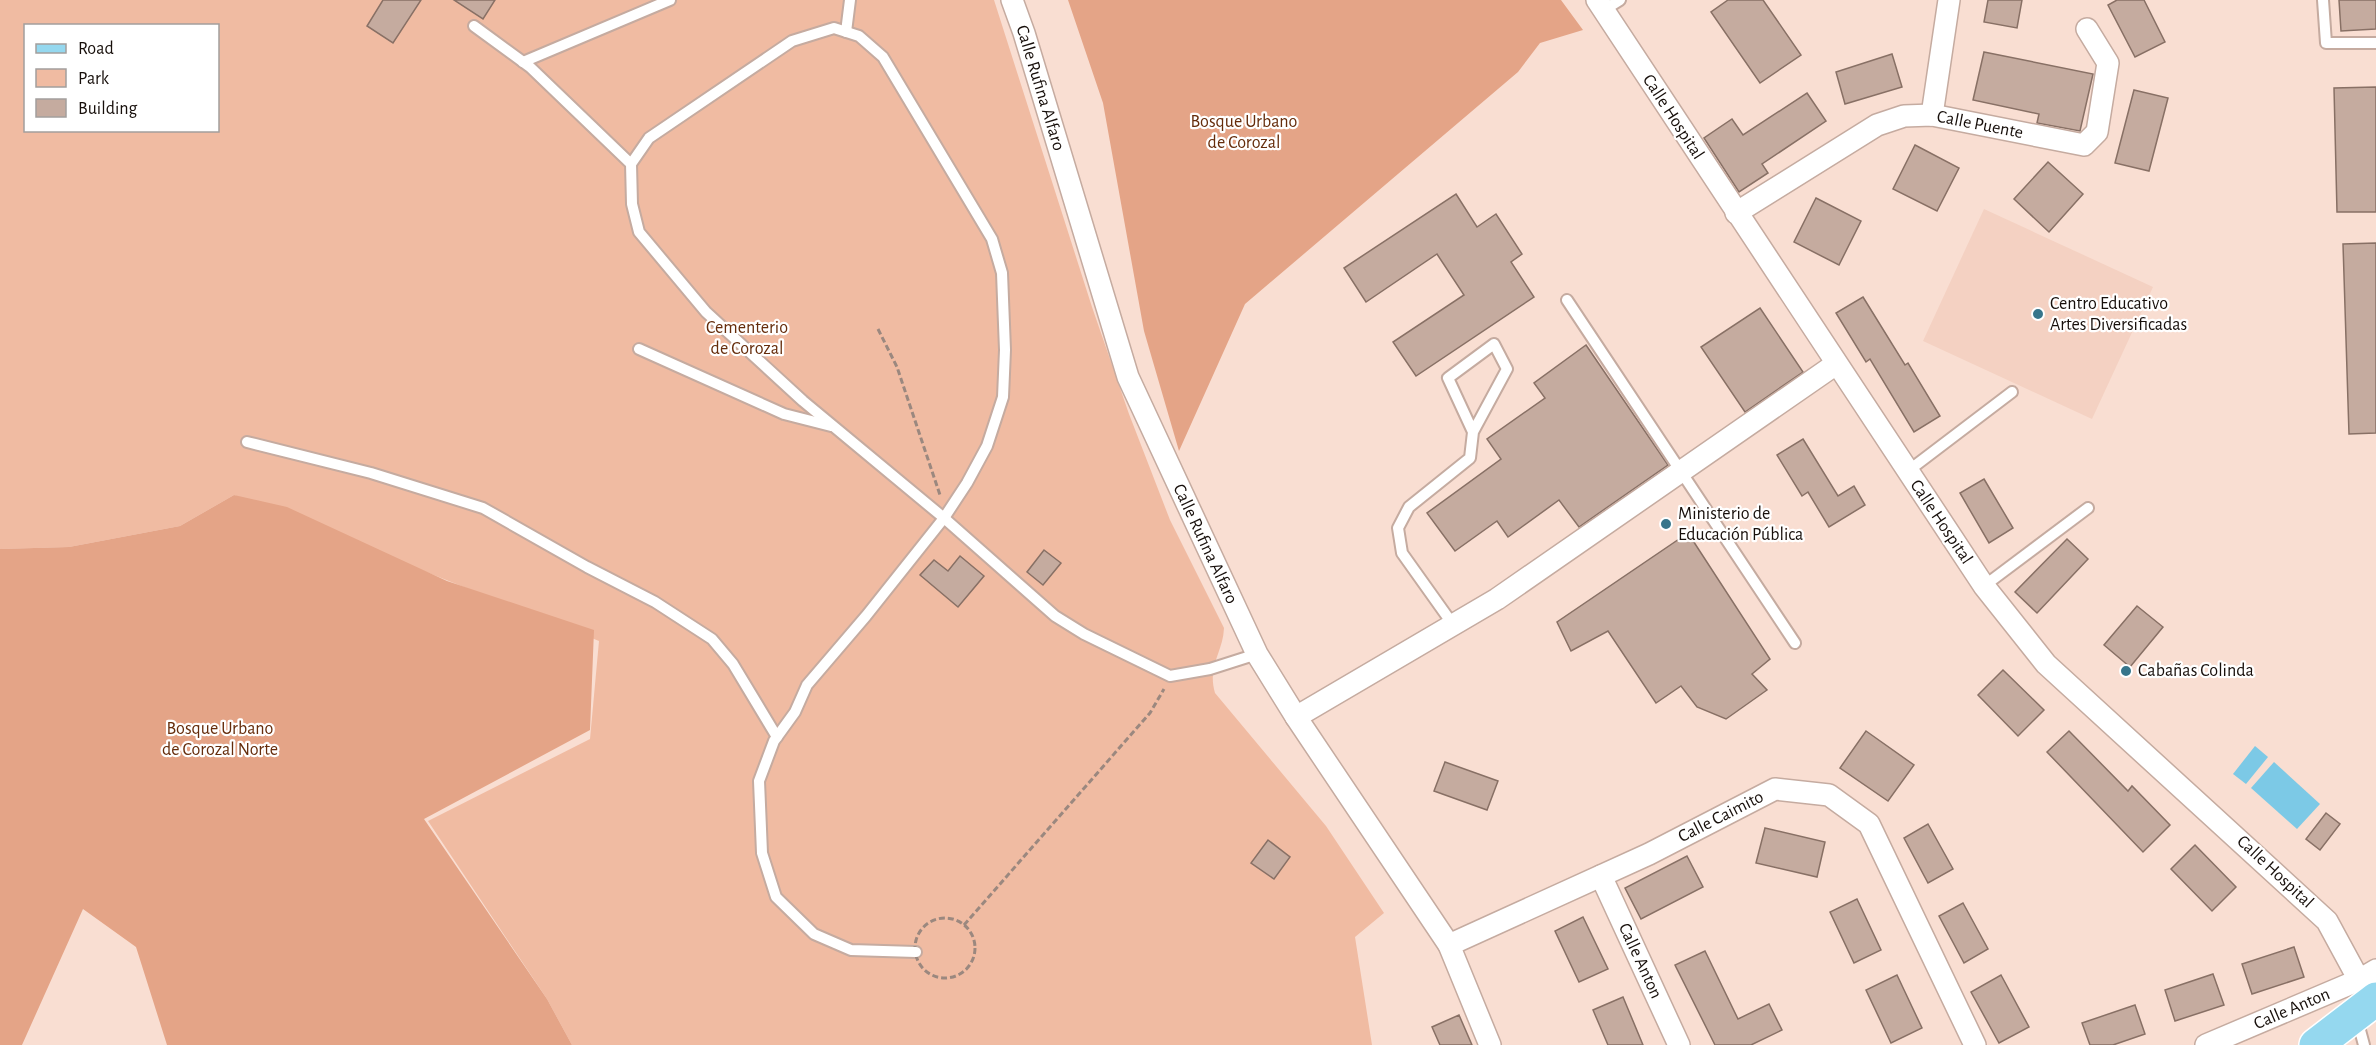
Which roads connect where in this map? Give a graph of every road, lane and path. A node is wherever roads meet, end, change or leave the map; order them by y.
1 (670, 0) edge
2 (850, 0) edge
3 (1012, 0) edge
4 (1949, 0) edge
5 (2323, 0) edge
6 (1607, 3) edge
7 (474, 26) dead end
8 (2087, 29) dead end
9 (846, 32) junction
10 (2376, 43) edge
11 (523, 62) junction
12 (1932, 115) junction
13 (631, 164) junction
14 (1736, 213) junction
15 (1567, 300) dead end
16 (878, 329) dead end
17 (639, 349) dead end
18 (1836, 364) junction
19 (2012, 392) dead end
20 (834, 427) junction
21 (1473, 432) junction
22 (247, 442) dead end
23 (1681, 471) junction
24 (1908, 471) junction
25 (951, 508) junction
26 (2088, 508) dead end
27 (944, 518) junction
28 (1984, 586) junction
29 (1454, 626) junction
30 (1795, 643) dead end
31 (1257, 654) junction
32 (1170, 676) junction
33 (1296, 717) junction
34 (777, 737) junction
35 (1601, 876) junction
36 (964, 925) junction
37 (1449, 945) junction
38 (916, 952) junction
39 (2366, 991) edge
40 (1490, 1045) edge
41 (1679, 1045) edge
42 (1976, 1045) edge
43 (2206, 1045) edge
44 (2316, 1045) edge
45 (2364, 1045) edge

1 - 11 lane
2 - 9 lane
3 - 31 street, Calle Rufina Alfaro
4 - 12 street
5 - 10 lane
6 - 14 street, Calle Hospital
7 - 11 lane
8 - 12 street, Calle Puente
9 - 13 lane
9 - 25 lane
11 - 13 lane
12 - 14 street, Calle Puente
13 - 20 lane
14 - 18 street, Calle Hospital
15 - 23 lane
16 - 25 path
17 - 20 lane
18 - 23 street
18 - 24 street, Calle Hospital
19 - 24 lane
20 - 27 lane
21 - 21 lane
21 - 29 lane
22 - 34 lane
23 - 29 street
23 - 30 lane
24 - 28 street, Calle Hospital
25 - 27 lane
26 - 28 lane
27 - 32 lane
27 - 34 lane
28 - 39 street, Calle Hospital
29 - 33 street
31 - 32 lane
31 - 33 street, Calle Rufina Alfaro
32 - 36 path
33 - 37 street, Calle Rufina Alfaro
34 - 38 lane
35 - 37 street, Calle Caimito
35 - 41 street, Calle Anton
35 - 42 street, Calle Caimito
36 - 38 path
36 - 38 path
37 - 40 street, Calle Rufina Alfaro
39 - 43 street, Calle Anton
39 - 44 main road
39 - 45 lane

